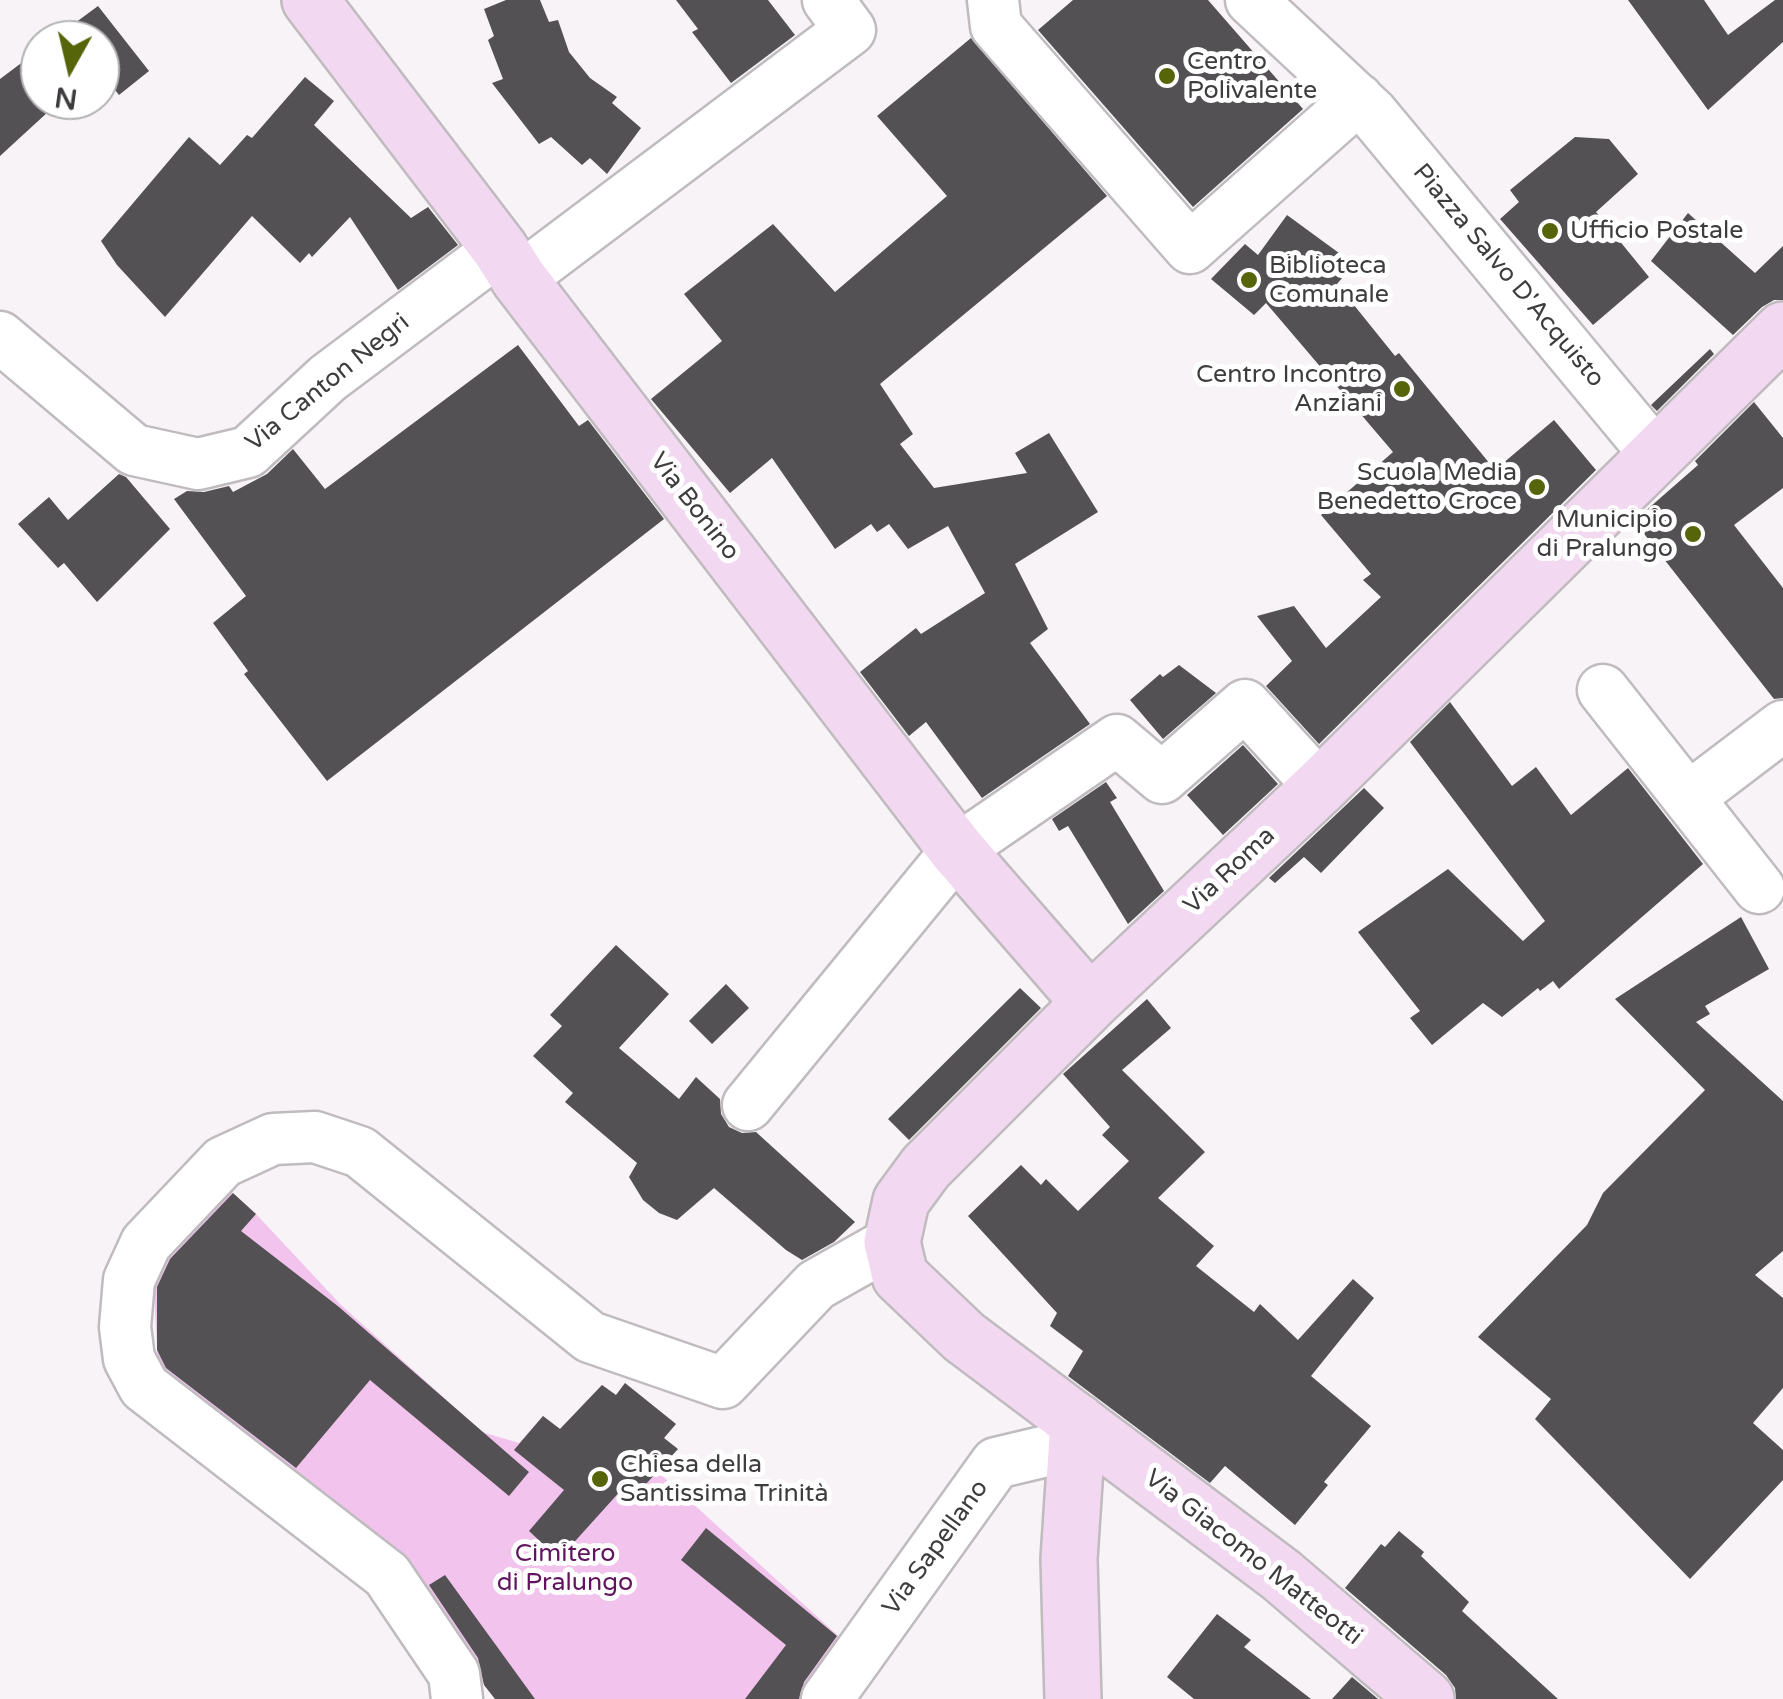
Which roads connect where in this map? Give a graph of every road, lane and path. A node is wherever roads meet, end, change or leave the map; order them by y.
1 (310, 0) edge
2 (828, 0) edge
3 (994, 0) edge
4 (1251, 0) edge
5 (1358, 99) junction
6 (509, 264) junction
7 (1783, 330) edge
8 (0, 337) edge
9 (1656, 455) junction
10 (1603, 690) dead end
11 (1783, 726) edge
12 (1320, 788) junction
13 (1688, 798) junction
14 (957, 850) junction
15 (1758, 888) dead end
16 (1090, 1003) junction
17 (748, 1105) dead end
18 (892, 1242) junction
19 (1077, 1433) junction
20 (457, 1699) edge
21 (827, 1699) edge
22 (1074, 1699) edge
23 (1426, 1699) edge

1 - 6 street, Via Bonino
2 - 6 street, Via Canton Negri
3 - 5 street
4 - 5 street, Piazza Salvo D'Acquisto
5 - 9 street, Piazza Salvo D'Acquisto
6 - 8 street, Via Canton Negri
6 - 14 street, Via Bonino
7 - 9 street, Via Roma
9 - 12 street, Via Roma
10 - 13 street
11 - 13 street
12 - 14 street
12 - 16 street, Via Roma
13 - 15 street
14 - 16 street, Via Bonino
14 - 17 street
16 - 18 street, Via Roma
18 - 19 street
18 - 20 street
19 - 21 street, Via Sapellano
19 - 22 street
19 - 23 street, Via Giacomo Matteotti

